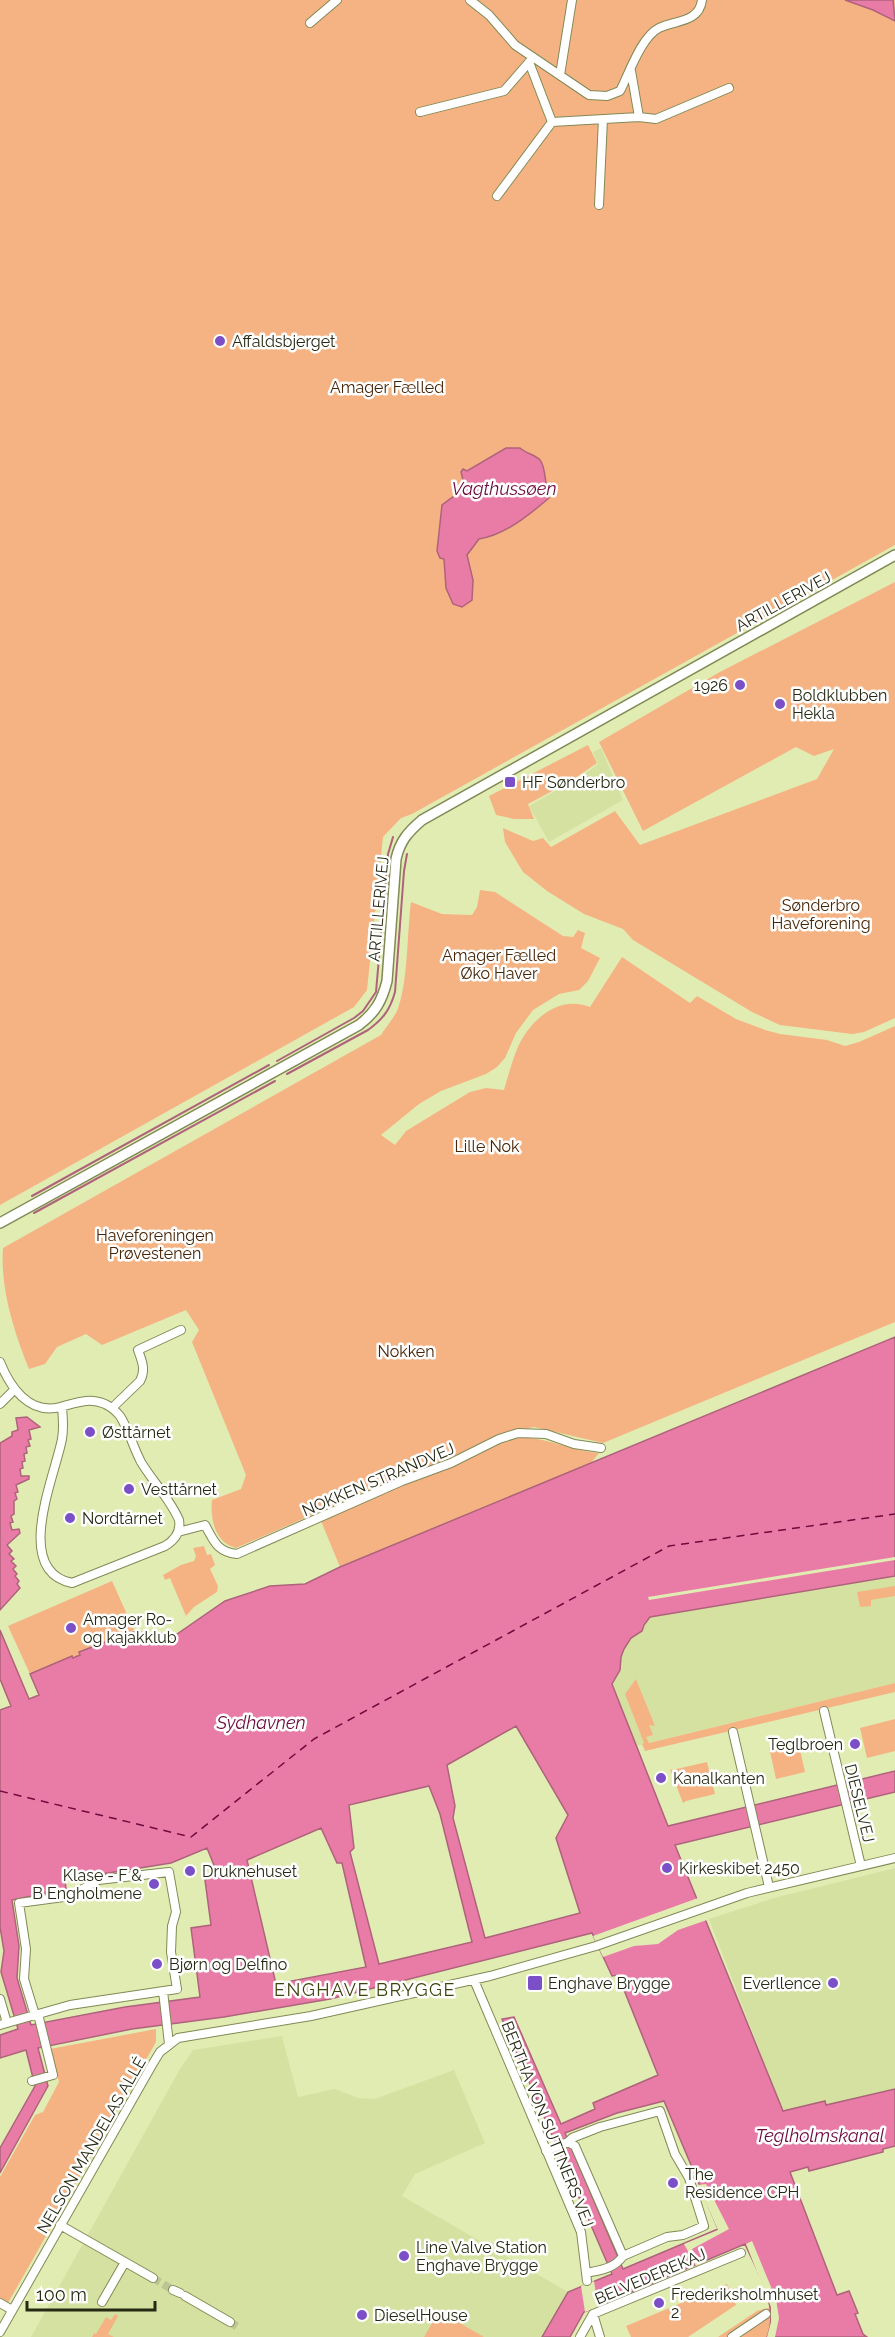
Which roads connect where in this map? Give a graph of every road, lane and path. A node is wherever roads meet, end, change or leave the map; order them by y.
1 (337, 0) edge
2 (470, 0) edge
3 (572, 0) edge
4 (702, 0) edge
5 (310, 23) dead end
6 (531, 59) junction
7 (630, 71) junction
8 (560, 75) junction
9 (729, 88) dead end
10 (420, 112) dead end
11 (639, 117) junction
12 (603, 119) junction
13 (552, 122) junction
14 (497, 196) dead end
15 (599, 205) dead end
16 (895, 555) edge
17 (0, 1223) edge
18 (181, 1330) dead end
19 (0, 1362) edge
20 (15, 1390) junction
21 (0, 1404) edge
22 (62, 1407) junction
23 (112, 1408) junction
24 (601, 1448) dead end
25 (178, 1532) junction
26 (824, 1711) dead end
27 (733, 1732) dead end
28 (895, 1858) edge
29 (861, 1866) junction
30 (769, 1887) junction
31 (474, 1980) junction
32 (163, 1991) junction
33 (0, 1999) edge
34 (36, 2017) junction
35 (7, 2023) edge
36 (169, 2044) junction
37 (32, 2081) dead end
38 (568, 2142) junction
39 (546, 2151) junction
40 (60, 2225) junction
41 (741, 2253) dead end
42 (621, 2258) junction
43 (124, 2262) junction
44 (153, 2278) tunnel mouth
45 (179, 2293) tunnel mouth
46 (102, 2302) dead end
47 (0, 2303) edge
48 (12, 2310) junction
49 (593, 2314) junction
50 (766, 2314) dead end
51 (230, 2322) tunnel mouth
52 (0, 2332) edge
53 (580, 2337) edge
54 (600, 2337) edge
55 (732, 2337) edge

1 - 5 street
2 - 6 street
3 - 8 street
4 - 7 street
6 - 8 street
6 - 10 street
6 - 13 street
7 - 8 street
7 - 11 street
9 - 11 street
11 - 12 street
12 - 13 street
12 - 15 street
13 - 14 street
16 - 17 street, ARTILLERIVEJ
18 - 23 street
19 - 20 street
20 - 21 street
20 - 22 street
22 - 23 street
22 - 25 street
23 - 25 street
24 - 25 street, NOKKEN STRANDVEJ
26 - 29 street, DIESELVEJ
27 - 30 street
28 - 29 street
29 - 30 street
30 - 31 street
31 - 36 street
31 - 39 street, BERTHA VON SUTTNERS VEJ
32 - 34 street
32 - 34 street
32 - 36 street
33 - 35 street
34 - 35 street
34 - 37 street
36 - 40 street, NELSON MANDELAS ALLÉ
38 - 39 street
38 - 42 street
38 - 42 street
39 - 42 street, BERTHA VON SUTTNERS VEJ
40 - 43 street
40 - 48 street, NELSON MANDELAS ALLÉ
41 - 49 street, BELVEDEREKAJ
43 - 44 street
43 - 46 street
45 - 51 street
47 - 48 street
48 - 52 street, NELSON MANDELAS ALLÉ
49 - 53 street, BELVEDEREKAJ
49 - 54 street
50 - 55 street

